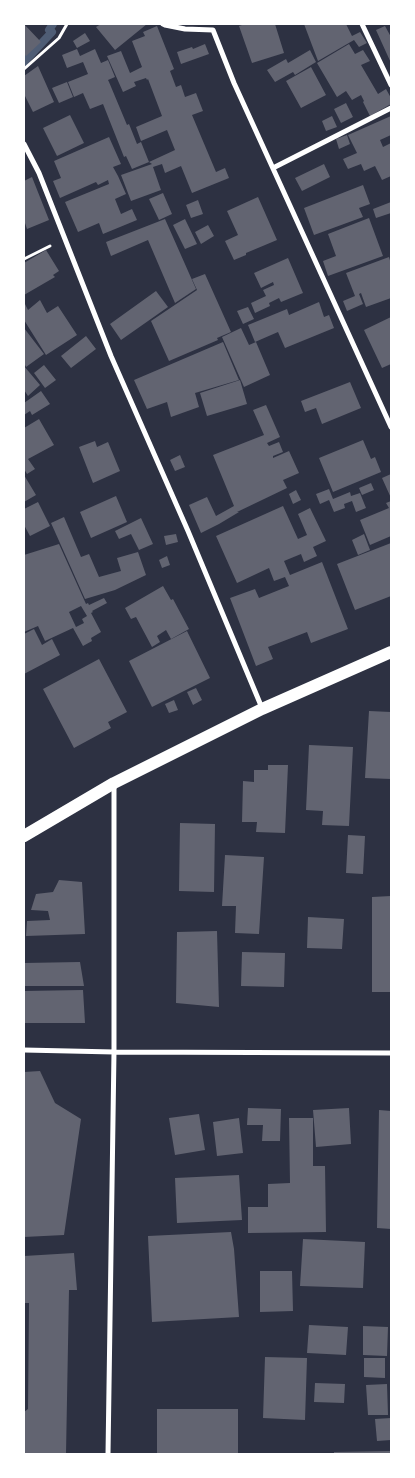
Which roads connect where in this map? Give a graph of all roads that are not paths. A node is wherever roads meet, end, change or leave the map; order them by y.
1 (163, 24) edge
2 (362, 24) edge
3 (391, 85) edge
4 (391, 108) edge
5 (24, 144) edge
6 (273, 168) junction
7 (391, 427) edge
8 (391, 652) edge
9 (262, 708) junction
10 (114, 783) junction
11 (24, 836) edge
12 (24, 1050) edge
13 (114, 1052) junction
14 (391, 1053) edge
15 (108, 1454) edge

1 - 6 street
2 - 3 street
4 - 6 street
5 - 9 street
6 - 7 street
8 - 9 main road
9 - 10 main road
10 - 11 main road
10 - 13 street
12 - 13 street
13 - 14 street
13 - 15 street

